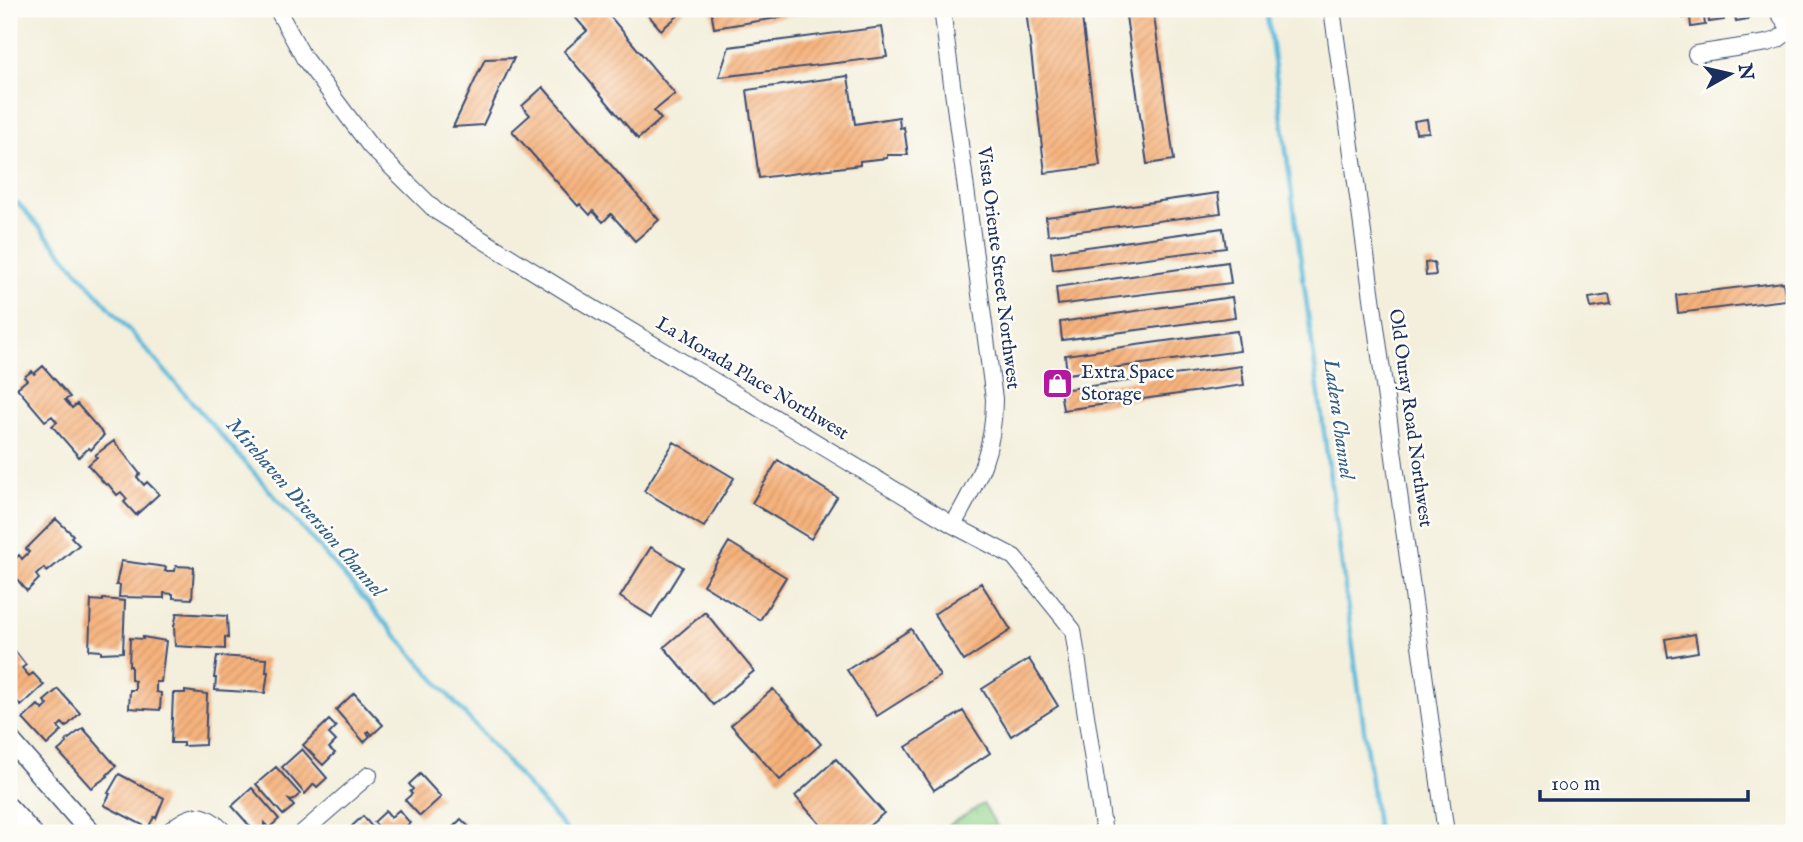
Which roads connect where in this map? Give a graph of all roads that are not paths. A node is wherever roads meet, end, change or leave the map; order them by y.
1 (278, 9) edge
2 (942, 9) edge
3 (1332, 9) edge
4 (1776, 9) edge
5 (1794, 29) edge
6 (1696, 54) dead end
7 (954, 525) junction
8 (9, 739) edge
9 (369, 775) dead end
10 (9, 808) edge
11 (32, 833) edge
12 (91, 833) edge
13 (167, 833) edge
14 (225, 833) edge
15 (302, 833) edge
16 (1104, 833) edge
17 (1446, 833) edge

1 - 7 street, La Morada Place Northwest
2 - 7 street, Vista Oriente Street Northwest
3 - 17 street, Old Ouray Road Northwest
4 - 5 street
5 - 6 street
7 - 16 street, La Morada Place Northwest
8 - 12 main road
9 - 15 street
10 - 11 main road
13 - 14 street

